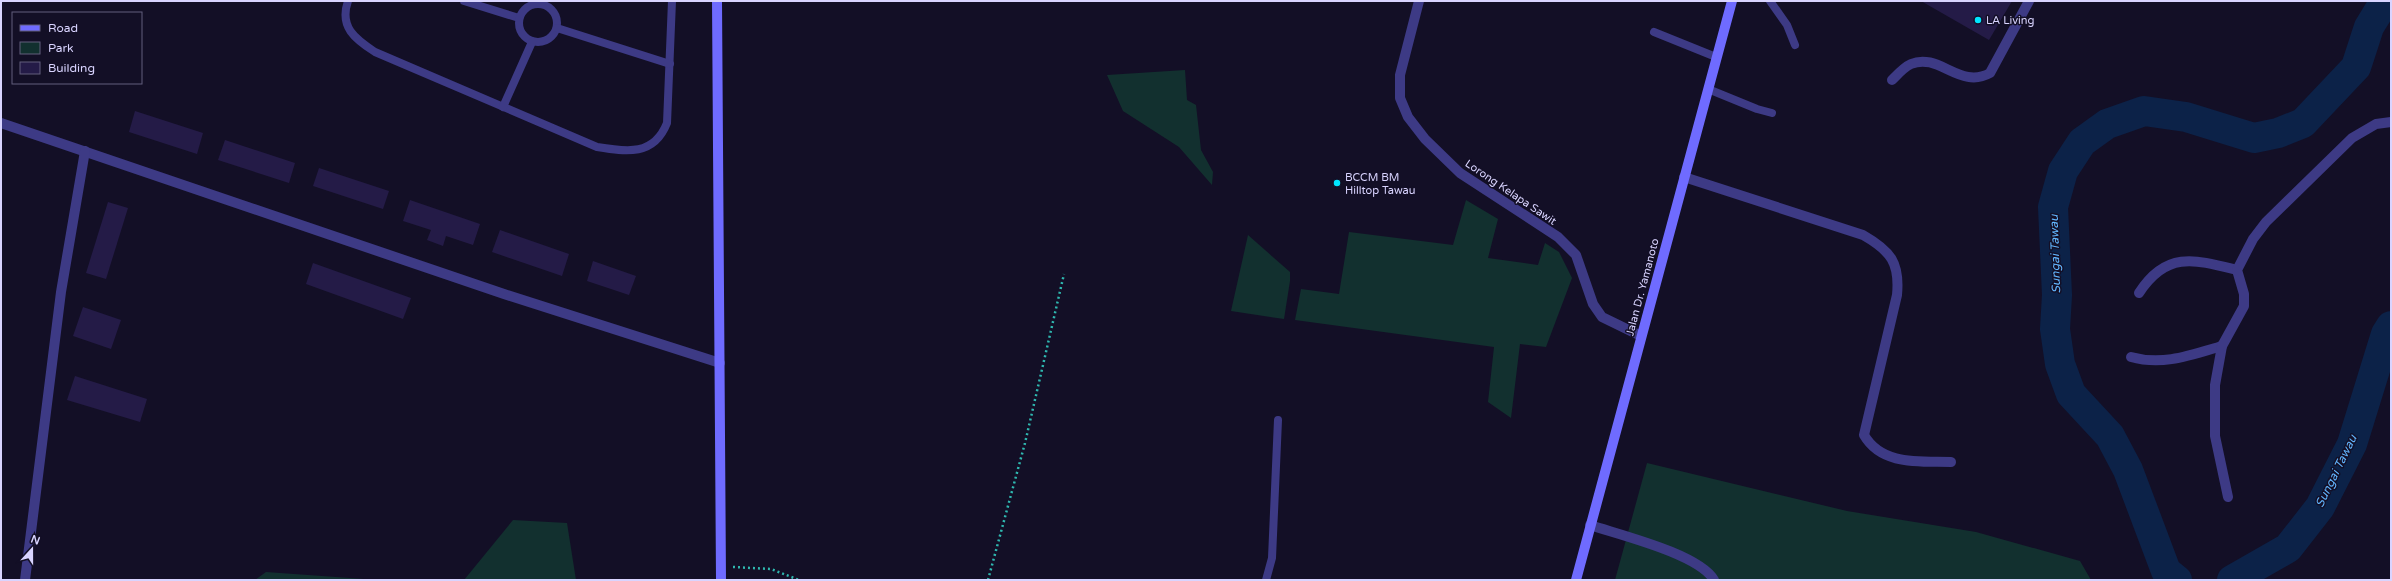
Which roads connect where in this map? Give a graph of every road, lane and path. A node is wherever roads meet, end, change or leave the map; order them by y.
1 (348, 1) edge
2 (464, 1) edge
3 (672, 1) edge
4 (717, 1) edge
5 (1419, 1) edge
6 (1732, 1) edge
7 (1770, 1) edge
8 (2029, 1) edge
9 (547, 4) edge
10 (519, 18) junction
11 (557, 28) junction
12 (1654, 32) dead end
13 (532, 42) junction
14 (1795, 45) dead end
15 (1716, 57) junction
16 (670, 64) junction
17 (1892, 80) dead end
18 (1708, 89) junction
19 (503, 107) junction
20 (1772, 113) dead end
21 (2391, 122) edge
22 (1, 123) edge
23 (85, 151) junction
24 (1684, 177) junction
25 (2237, 270) junction
26 (1064, 274) dead end
27 (2139, 293) dead end
28 (1641, 336) junction
29 (2222, 346) junction
30 (2131, 357) dead end
31 (720, 363) junction
32 (1278, 420) dead end
33 (1951, 462) dead end
34 (2228, 496) dead end
35 (1590, 525) junction
36 (721, 566) junction
37 (25, 580) edge
38 (721, 580) edge
39 (799, 580) edge
40 (988, 580) edge
41 (1266, 580) edge
42 (1576, 580) edge
43 (1714, 580) edge

1 - 19 lane
2 - 10 lane
3 - 16 lane
4 - 31 street
5 - 28 street, Lorong Kelapa Sawit
6 - 15 street, Jalan Dr. Yamanoto
7 - 14 lane
8 - 17 street
9 - 10 lane
9 - 11 lane
10 - 13 lane
11 - 13 lane
11 - 16 lane
12 - 15 lane
13 - 19 lane
15 - 18 street, Jalan Dr. Yamanoto
16 - 19 lane
18 - 20 lane
18 - 24 street, Jalan Dr. Yamanoto
21 - 25 street
22 - 23 street
23 - 31 street
23 - 37 street
24 - 28 street, Jalan Dr. Yamanoto
24 - 33 street
25 - 27 street
25 - 29 street
26 - 40 path
28 - 35 street, Jalan Dr. Yamanoto
29 - 30 street
29 - 34 street
31 - 36 street
32 - 41 lane
35 - 42 street, Jalan Dr. Yamanoto
35 - 43 street
36 - 38 street
36 - 39 path

